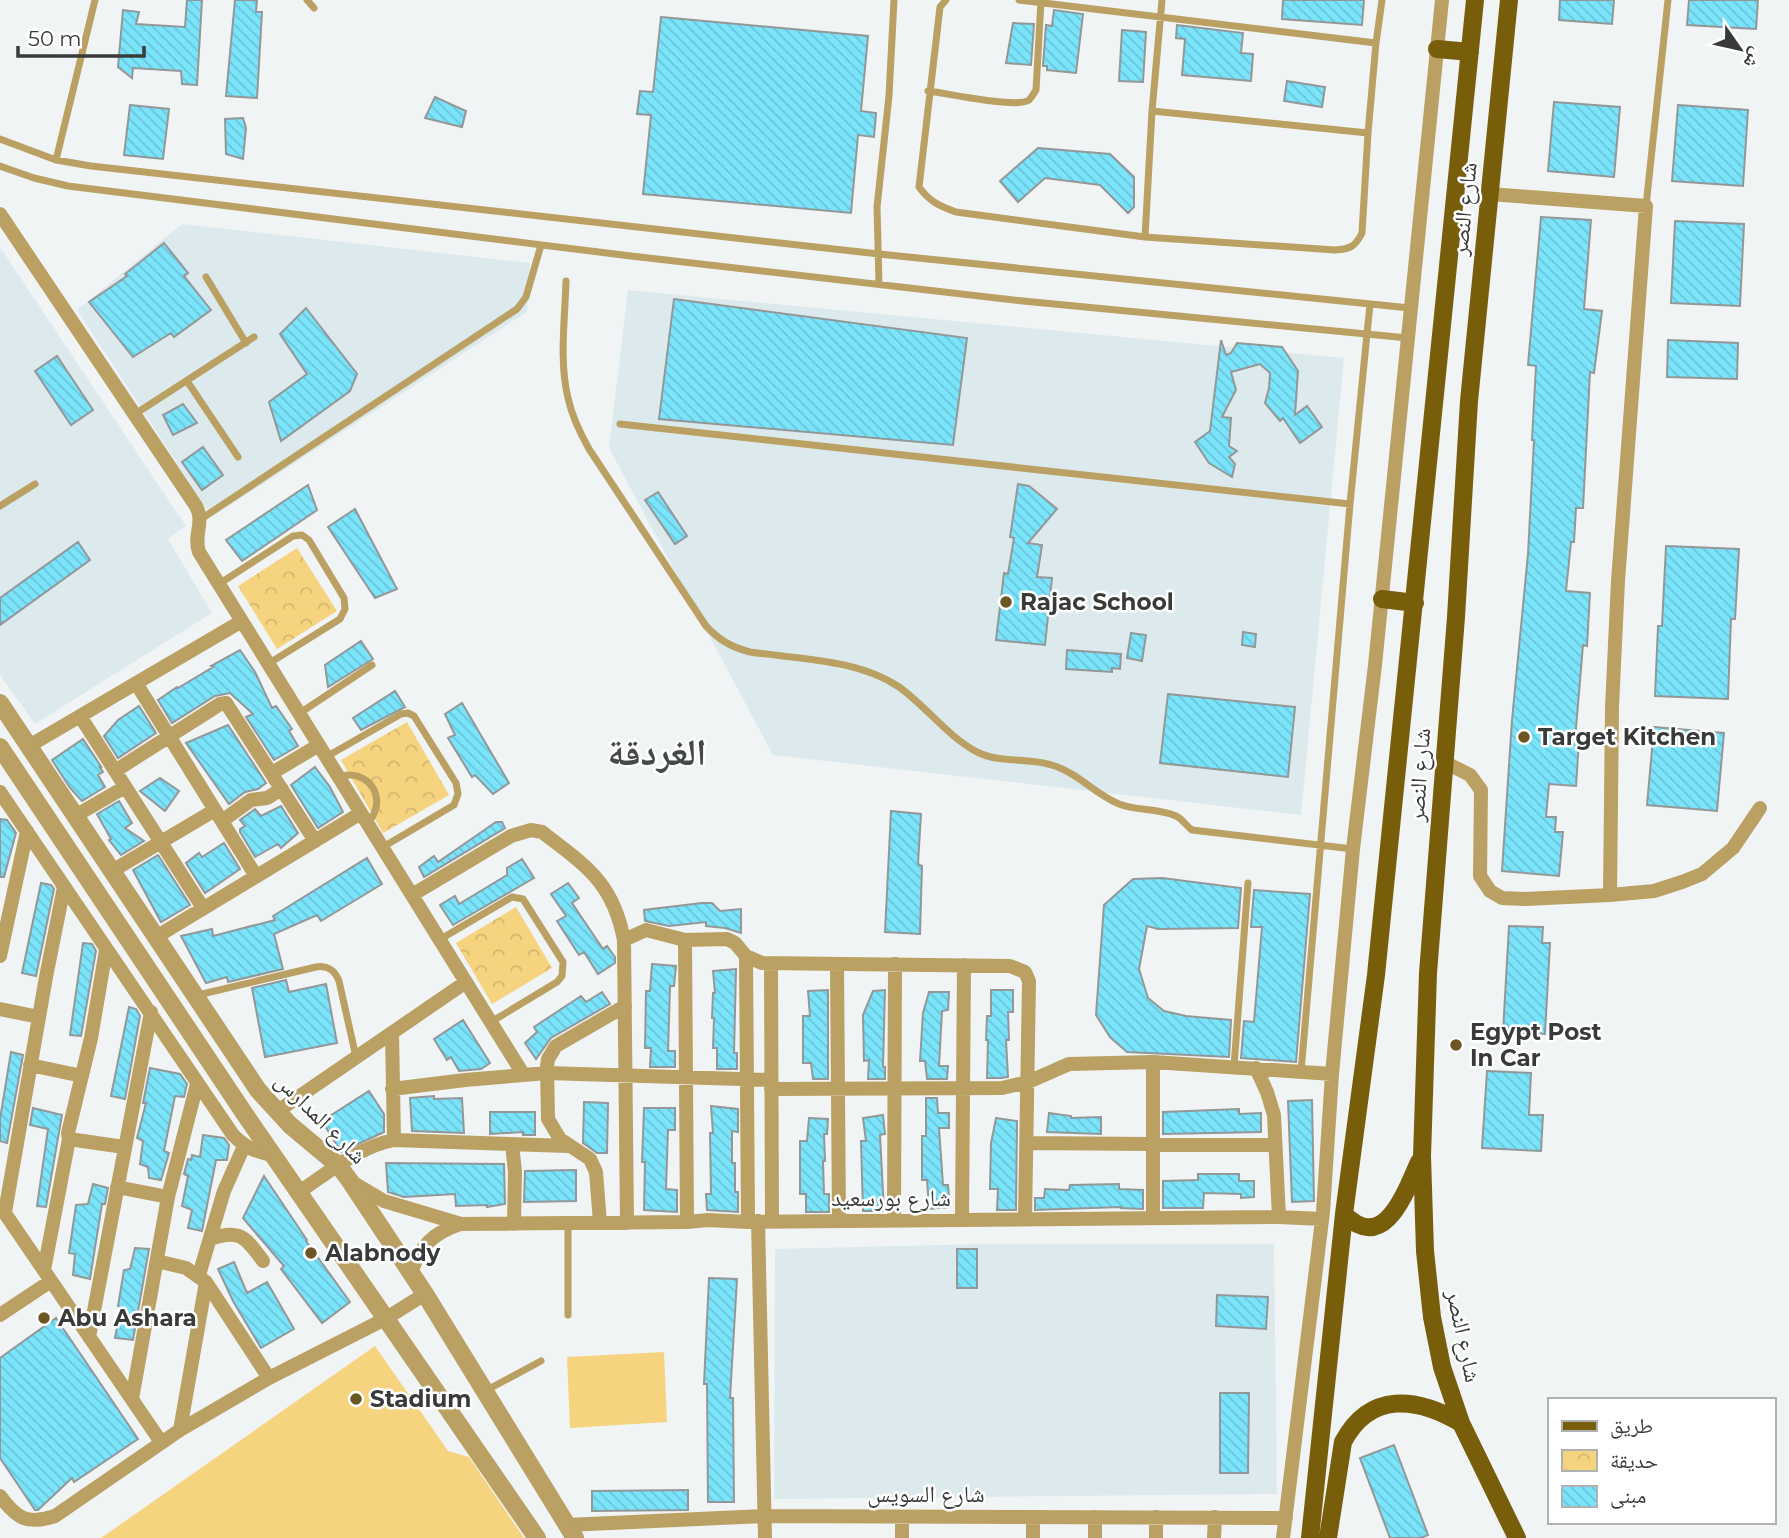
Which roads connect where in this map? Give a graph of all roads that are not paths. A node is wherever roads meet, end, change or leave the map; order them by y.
1 (95, 0) edge
2 (307, 0) edge
3 (894, 0) edge
4 (946, 0) edge
5 (1018, 0) edge
6 (1162, 0) edge
7 (1382, 0) edge
8 (1442, 0) edge
9 (1475, 0) edge
10 (1508, 0) edge
11 (1668, 0) edge
12 (1041, 1) edge
13 (314, 8) dead end
14 (1160, 16) junction
15 (1377, 43) junction
16 (1437, 49) junction
17 (1470, 52) junction
18 (928, 91) junction
19 (1152, 111) junction
20 (1368, 134) junction
21 (2, 142) edge
22 (56, 160) junction
23 (0, 166) edge
24 (1490, 194) junction
25 (1646, 206) junction
26 (0, 214) edge
27 (1145, 237) junction
28 (541, 245) junction
29 (879, 254) junction
30 (206, 277) dead end
31 (566, 281) dead end
32 (879, 284) junction
33 (1370, 304) junction
34 (1410, 308) junction
35 (1367, 334) junction
36 (254, 337) dead end
37 (1408, 338) junction
38 (246, 342) junction
39 (187, 381) junction
40 (135, 414) junction
41 (620, 424) dead end
42 (238, 457) dead end
43 (35, 484) dead end
44 (1350, 504) junction
45 (0, 506) edge
46 (201, 519) junction
47 (219, 584) junction
48 (1382, 599) junction
49 (1415, 603) junction
50 (242, 621) junction
51 (268, 664) junction
52 (372, 666) dead end
53 (136, 683) junction
54 (0, 703) edge
55 (300, 713) junction
56 (80, 716) junction
57 (170, 736) junction
58 (0, 747) edge
59 (29, 747) junction
60 (322, 751) junction
61 (1444, 762) junction
62 (115, 771) junction
63 (272, 773) junction
64 (338, 777) junction
65 (125, 787) junction
66 (282, 789) junction
67 (3, 799) edge
68 (1760, 808) dead end
69 (219, 815) junction
70 (75, 816) junction
71 (364, 818) junction
72 (27, 831) junction
73 (315, 841) junction
74 (160, 842) junction
75 (1321, 845) junction
76 (382, 848) junction
77 (1353, 849) junction
78 (112, 871) junction
79 (256, 876) junction
80 (62, 883) junction
81 (1248, 883) dead end
82 (412, 895) junction
83 (1610, 895) junction
84 (203, 908) junction
85 (156, 937) junction
86 (439, 940) junction
87 (624, 940) junction
88 (685, 940) junction
89 (1, 948) edge
90 (106, 950) junction
91 (746, 956) junction
92 (771, 963) junction
93 (837, 964) junction
94 (895, 964) junction
95 (964, 965) junction
96 (466, 982) junction
97 (195, 996) junction
98 (625, 1006) junction
99 (0, 1009) edge
100 (151, 1012) junction
101 (39, 1017) junction
102 (490, 1022) junction
103 (392, 1033) junction
104 (356, 1058) junction
105 (1153, 1062) junction
106 (30, 1065) junction
107 (1234, 1066) junction
108 (1256, 1068) junction
109 (1301, 1072) junction
110 (547, 1073) junction
111 (523, 1074) junction
112 (1332, 1074) junction
113 (625, 1075) junction
114 (82, 1076) junction
115 (686, 1077) junction
116 (747, 1079) junction
117 (1028, 1082) junction
118 (197, 1084) junction
119 (771, 1084) junction
120 (894, 1087) junction
121 (963, 1087) junction
122 (838, 1088) junction
123 (392, 1089) junction
124 (278, 1111) junction
125 (69, 1139) junction
126 (394, 1140) junction
127 (1027, 1143) junction
128 (512, 1144) junction
129 (1153, 1144) junction
130 (1275, 1145) junction
131 (244, 1146) junction
132 (568, 1146) junction
133 (124, 1147) junction
134 (273, 1155) junction
135 (1422, 1156) junction
136 (339, 1166) junction
137 (350, 1181) junction
138 (117, 1187) junction
139 (299, 1192) junction
140 (168, 1197) junction
141 (2, 1209) edge
142 (1344, 1214) junction
143 (1279, 1217) junction
144 (1153, 1218) junction
145 (1025, 1219) junction
146 (1322, 1219) junction
147 (894, 1220) junction
148 (962, 1220) junction
149 (839, 1221) junction
150 (687, 1222) junction
151 (759, 1222) junction
152 (461, 1223) junction
153 (568, 1223) junction
154 (600, 1223) junction
155 (626, 1223) junction
156 (514, 1224) junction
157 (210, 1239) junction
158 (157, 1261) junction
159 (263, 1261) dead end
160 (411, 1273) junction
161 (47, 1275) junction
162 (203, 1279) junction
163 (425, 1294) junction
164 (0, 1315) edge
165 (568, 1315) dead end
166 (384, 1319) junction
167 (89, 1337) junction
168 (541, 1361) dead end
169 (269, 1378) junction
170 (484, 1392) junction
171 (132, 1399) junction
172 (1461, 1423) junction
173 (180, 1430) junction
174 (161, 1442) junction
175 (0, 1496) edge
176 (764, 1517) junction
177 (902, 1517) junction
178 (1033, 1517) junction
179 (1095, 1517) junction
180 (1156, 1517) junction
181 (1214, 1517) junction
182 (1286, 1518) junction
183 (37, 1522) junction
184 (571, 1531) edge
185 (37, 1538) edge
186 (537, 1538) edge
187 (765, 1538) edge
188 (902, 1538) edge
189 (1033, 1538) edge
190 (1095, 1538) edge
191 (1156, 1538) edge
192 (1214, 1538) edge
193 (1283, 1538) edge
194 (1310, 1538) edge
195 (1328, 1538) edge
196 (1517, 1538) edge

1 - 22 lane
2 - 13 lane
3 - 29 lane
4 - 18 lane
5 - 12 lane
6 - 14 lane
7 - 15 lane
8 - 16 street
9 - 17 main road, شارع النصر
10 - 24 main road, شارع النصر
11 - 25 lane
12 - 14 lane
12 - 18 lane
14 - 15 lane
14 - 19 lane
15 - 20 lane
16 - 17 main road
16 - 34 street
17 - 49 main road, شارع النصر
18 - 27 lane
19 - 20 lane
19 - 27 lane
20 - 27 lane
21 - 22 lane
22 - 29 lane
23 - 28 lane
24 - 25 street
24 - 61 main road, شارع النصر
25 - 83 street
26 - 40 street
28 - 32 lane
28 - 46 lane
29 - 32 lane
29 - 33 lane
30 - 38 lane
31 - 75 lane
32 - 35 lane
33 - 34 lane
33 - 35 lane
34 - 37 street
35 - 37 lane
35 - 44 lane
36 - 38 lane
37 - 48 street
38 - 39 lane
39 - 40 lane
39 - 42 lane
40 - 46 street
41 - 44 lane
43 - 45 lane
44 - 75 lane
46 - 47 street
47 - 50 street
47 - 51 lane
48 - 49 main road
48 - 77 street
49 - 142 main road, شارع النصر
50 - 51 street
50 - 53 street
51 - 55 street
52 - 55 lane
53 - 56 street
53 - 57 street
54 - 59 street, شارع المدارس
55 - 60 street
56 - 59 street
56 - 62 street
57 - 62 street
57 - 63 street
57 - 69 street
58 - 134 street
59 - 70 street, شارع المدارس
60 - 63 street
60 - 64 street
60 - 76 lane
61 - 83 street
61 - 135 main road, شارع النصر
62 - 65 street
63 - 66 street
64 - 71 street
64 - 71 lane
65 - 70 street
65 - 74 street
66 - 69 street
66 - 73 street
67 - 72 street
68 - 83 street
69 - 74 street
69 - 79 street
70 - 78 street, شارع المدارس
71 - 73 street
71 - 76 street
72 - 80 street
72 - 89 street
73 - 79 street
74 - 78 street
74 - 84 street
75 - 77 lane
75 - 109 lane
76 - 82 street
77 - 112 street
78 - 85 street, شارع المدارس
79 - 84 street
80 - 90 street
80 - 101 street
81 - 107 lane
82 - 86 street
82 - 87 street
84 - 85 street
85 - 97 street, شارع المدارس
86 - 96 street
86 - 102 lane
87 - 88 street
87 - 98 street
88 - 91 street
88 - 115 street
90 - 100 street
90 - 114 street
91 - 92 street
91 - 116 street
92 - 93 street
92 - 119 street
93 - 94 street
93 - 122 street
94 - 95 street
94 - 120 street
95 - 117 street
95 - 121 street
96 - 102 street
96 - 103 street
97 - 104 lane
97 - 124 street, شارع المدارس
98 - 110 street
98 - 113 street
99 - 101 street
100 - 118 street
100 - 133 street
101 - 106 street
102 - 111 street
103 - 104 street
103 - 123 street
104 - 124 street
105 - 107 street
105 - 117 street
105 - 129 street
106 - 114 street
106 - 141 street
107 - 108 street
108 - 109 street
108 - 130 street
109 - 112 street
110 - 111 street
110 - 113 street
110 - 132 street
111 - 123 street
112 - 146 street
113 - 115 street
113 - 155 street
114 - 125 street
115 - 116 street
115 - 150 street
116 - 119 street
116 - 151 street
117 - 121 street
117 - 127 street
118 - 131 street
118 - 140 street
119 - 122 street
119 - 151 street
120 - 121 street
120 - 122 street
120 - 147 street
121 - 148 street
122 - 149 street
123 - 126 street
124 - 136 street, شارع المدارس
125 - 133 street
125 - 161 street
126 - 128 street
126 - 136 street
127 - 129 street
127 - 145 street
128 - 132 street
128 - 156 street
129 - 130 street
129 - 144 street
130 - 143 street
131 - 134 street
131 - 157 street
132 - 154 street
133 - 138 street
134 - 139 street
135 - 142 main road
135 - 172 main road, شارع النصر
136 - 137 street, شارع المدارس
136 - 139 street
137 - 152 street, شارع بورسعيد
137 - 160 street, شارع المدارس
138 - 140 street
138 - 167 street
139 - 166 street
140 - 158 street
141 - 161 street
142 - 194 main road, شارع النصر
143 - 144 street, شارع بورسعيد
143 - 146 street, شارع بورسعيد
144 - 145 street, شارع بورسعيد
145 - 148 street, شارع بورسعيد
146 - 182 street
147 - 148 street, شارع بورسعيد
147 - 149 street, شارع بورسعيد
149 - 151 street, شارع بورسعيد
150 - 151 street, شارع بورسعيد
150 - 155 street, شارع بورسعيد
151 - 176 street
152 - 156 street, شارع بورسعيد
152 - 160 street, شارع بورسعيد
153 - 154 street, شارع بورسعيد
153 - 156 street, شارع بورسعيد
153 - 165 lane
154 - 155 street, شارع بورسعيد
157 - 159 street
157 - 162 street
158 - 162 street
158 - 171 street
160 - 163 street, شارع المدارس
161 - 164 street
161 - 167 street
162 - 169 street
162 - 173 street
163 - 166 street
163 - 170 street, شارع المدارس
166 - 169 street
166 - 186 street
167 - 171 street
168 - 170 lane
169 - 173 street
170 - 184 street, شارع المدارس
171 - 174 street
172 - 195 main road
172 - 196 main road, شارع النصر
173 - 174 street
174 - 183 street
175 - 183 street
176 - 177 street, شارع السويس
176 - 184 street, شارع السويس
176 - 187 street
177 - 178 street, شارع السويس
177 - 188 street
178 - 179 street, شارع السويس
178 - 189 street
179 - 180 street, شارع السويس
179 - 190 street
180 - 181 street, شارع السويس
180 - 191 street
181 - 182 street, شارع السويس
181 - 192 street
182 - 193 street
183 - 185 street

